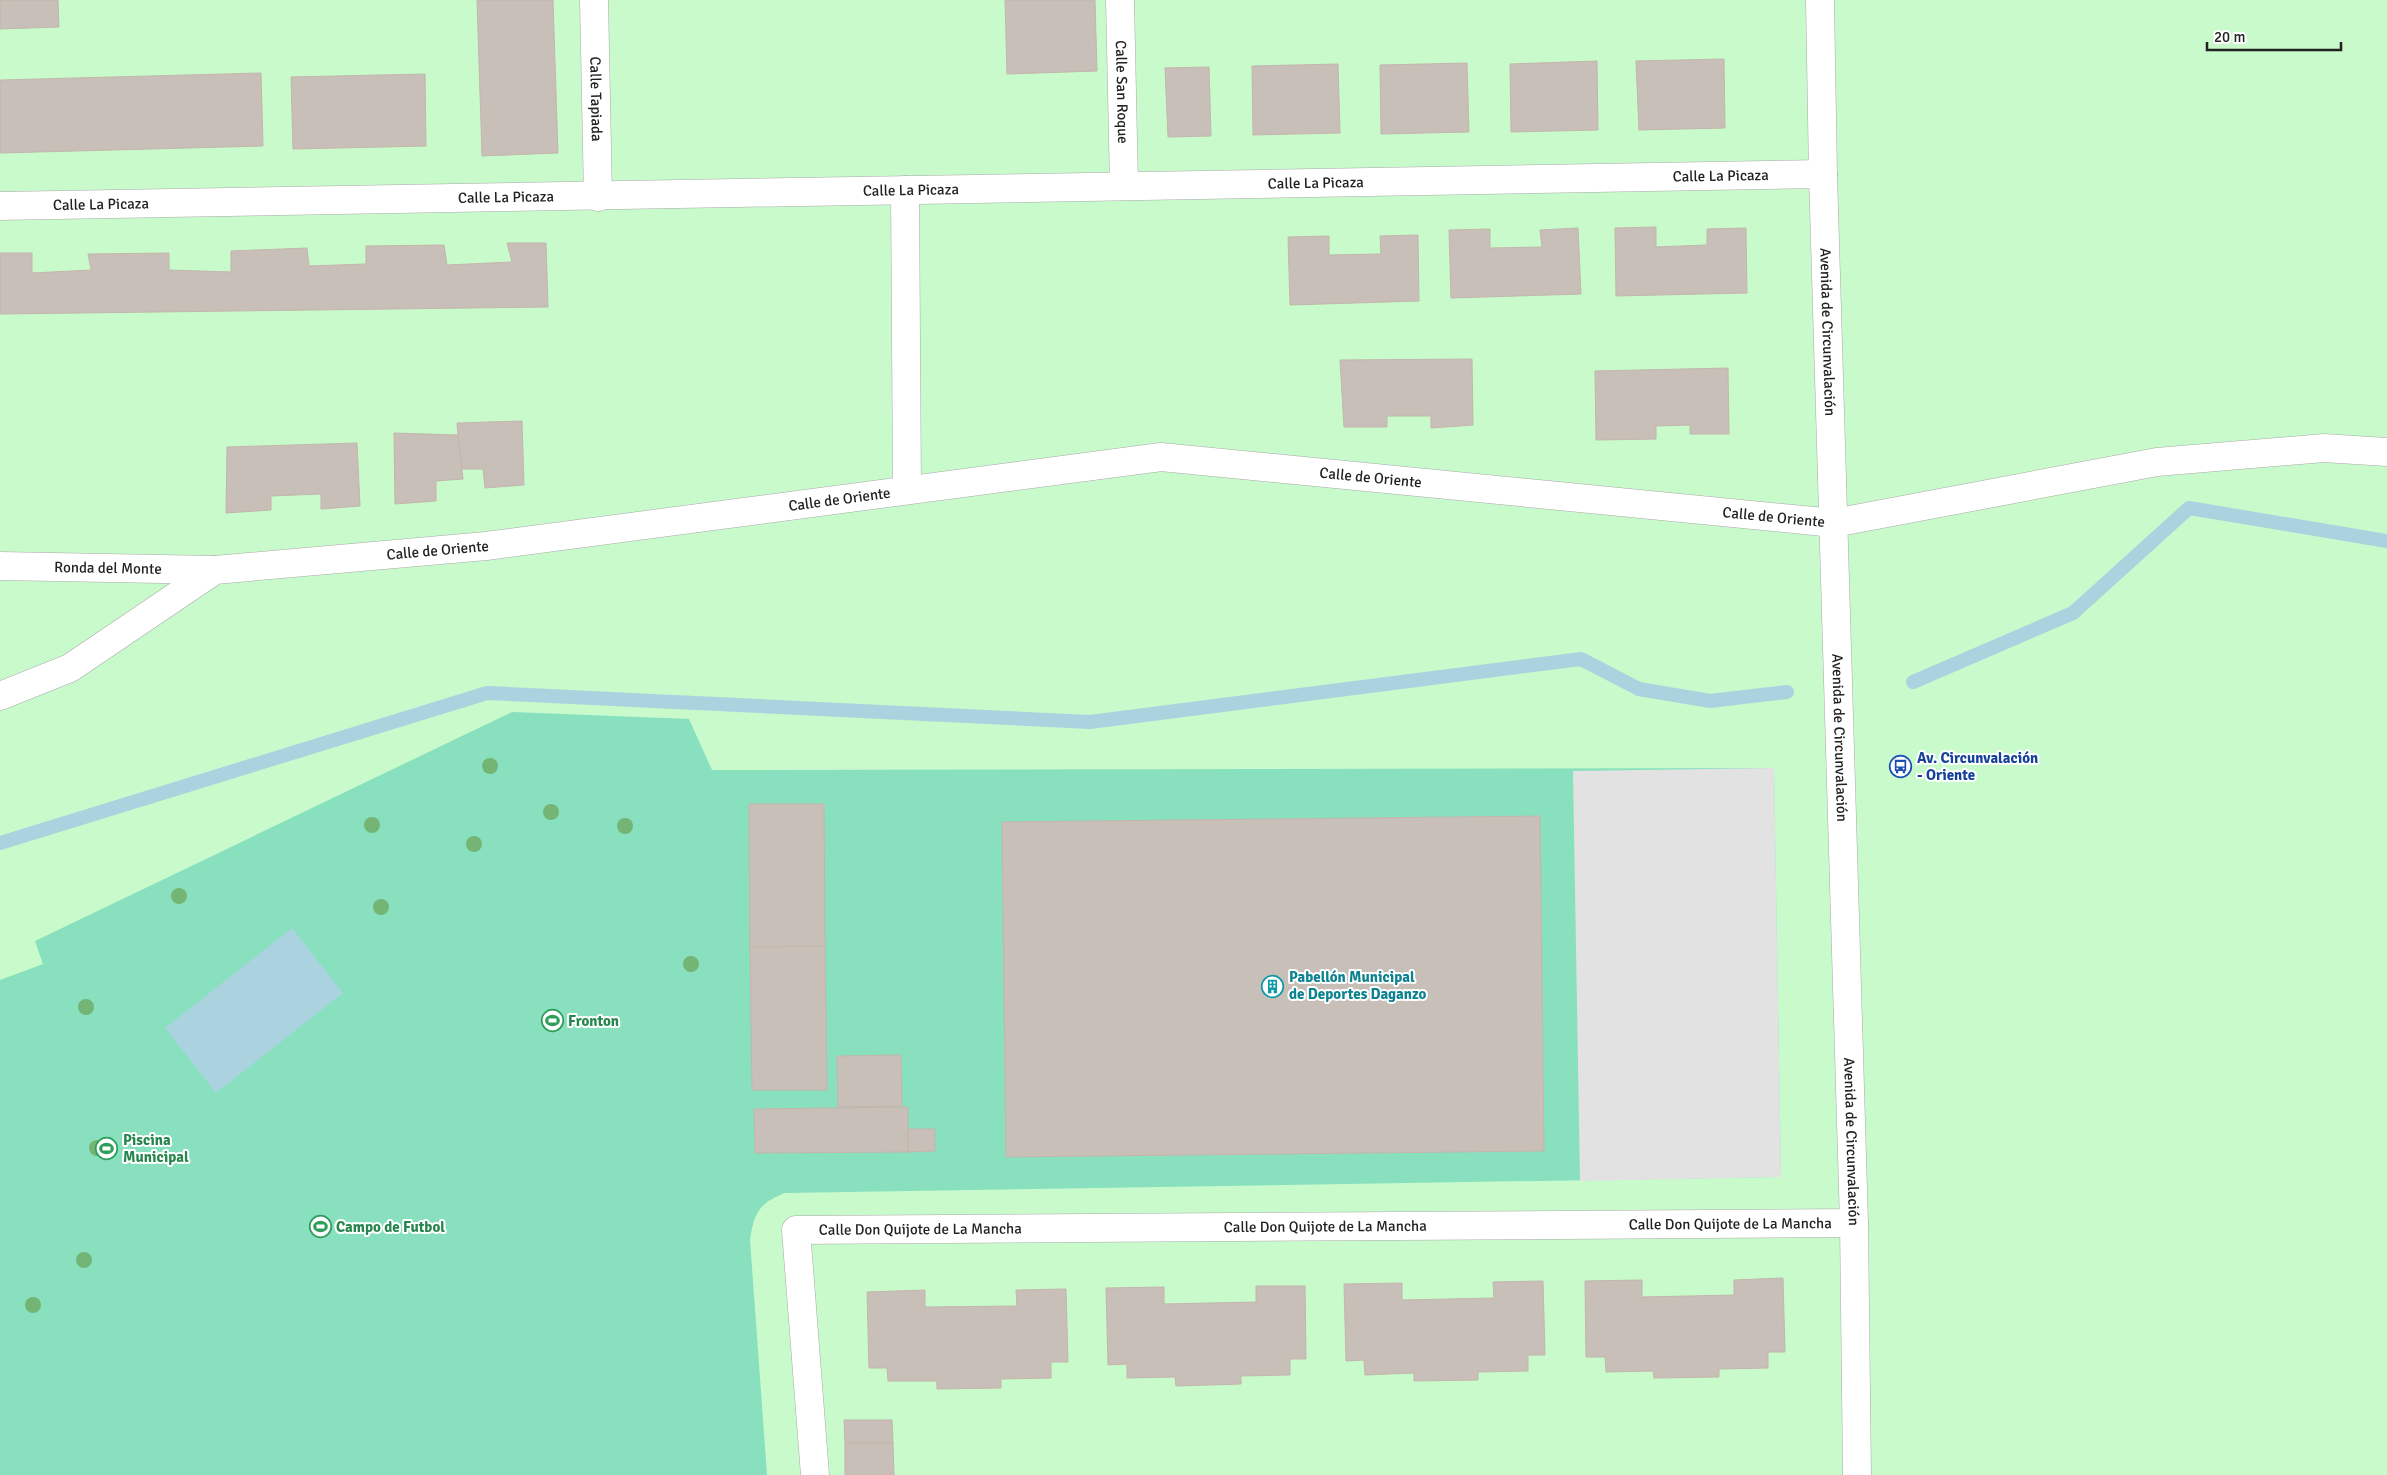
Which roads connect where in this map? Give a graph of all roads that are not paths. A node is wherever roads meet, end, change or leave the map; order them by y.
1 (594, 0) edge
2 (1120, 0) edge
3 (1820, 0) edge
4 (1823, 174) junction
5 (1124, 186) junction
6 (905, 190) junction
7 (598, 197) junction
8 (0, 206) edge
9 (2387, 452) edge
10 (907, 490) junction
11 (1834, 524) junction
12 (0, 566) edge
13 (215, 570) junction
14 (0, 696) edge
15 (1854, 1223) junction
16 (815, 1475) edge
17 (1857, 1475) edge

1 - 7 street, Calle Tapiada
2 - 5 street, Calle San Roque
3 - 4 street, Avenida de Circunvalación
4 - 5 street, Calle La Picaza
4 - 11 street, Avenida de Circunvalación
5 - 6 street, Calle La Picaza
6 - 7 street, Calle La Picaza
6 - 10 street, Calle de Oriente
7 - 8 street, Calle La Picaza
9 - 11 street, Calle de Oriente
10 - 11 street, Calle de Oriente
10 - 13 street, Calle de Oriente
11 - 15 street, Avenida de Circunvalación
12 - 13 street, Ronda del Monte
13 - 14 street, Calle de Oriente
15 - 16 street, Calle Don Quijote de La Mancha
15 - 17 street, Avenida de Circunvalación

